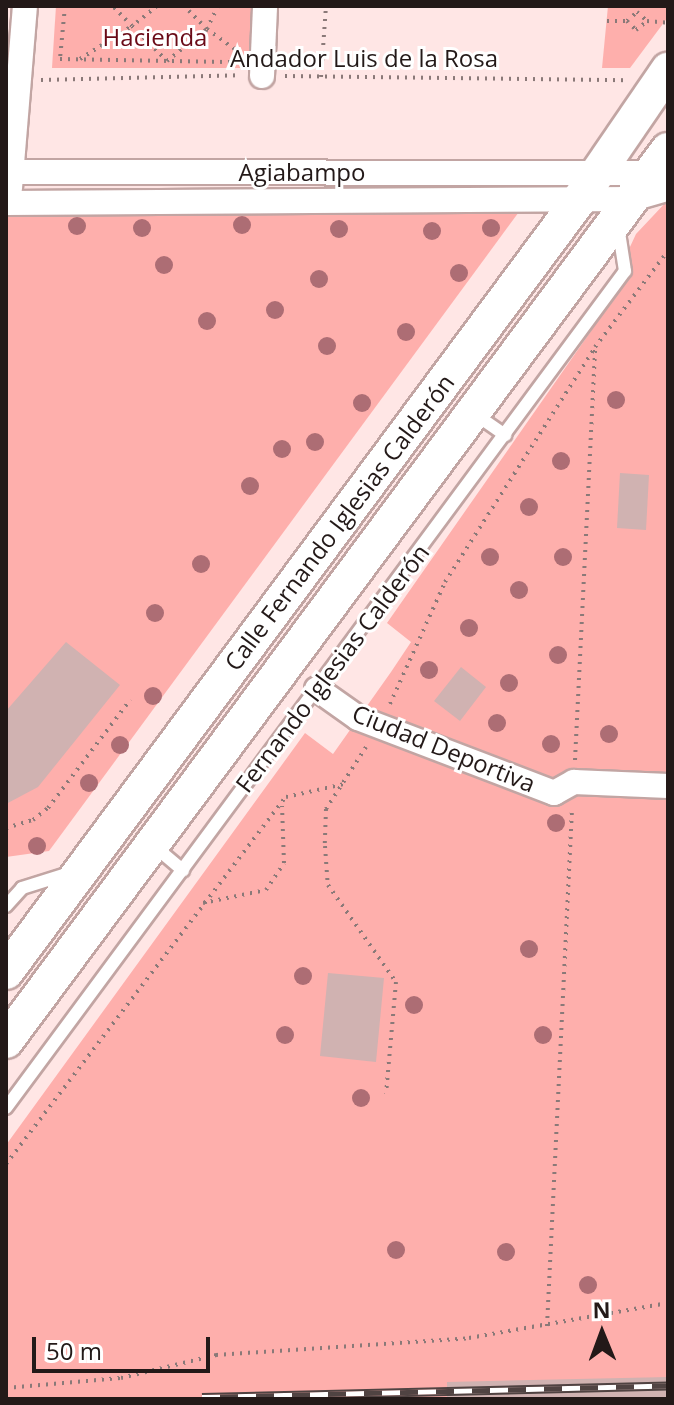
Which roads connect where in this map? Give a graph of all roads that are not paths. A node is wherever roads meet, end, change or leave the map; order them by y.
1 (25, 6) edge
2 (265, 6) edge
3 (664, 75) edge
4 (262, 76) road end
5 (598, 171) junction
6 (664, 171) edge
7 (9, 172) edge
8 (579, 200) junction
9 (8, 203) edge
10 (624, 209) junction
11 (474, 413) junction
12 (505, 435) junction
13 (317, 689) junction
14 (668, 786) edge
15 (152, 843) junction
16 (81, 869) junction
17 (183, 870) junction
18 (6, 906) edge
19 (6, 972) edge
20 (6, 1041) edge
21 (6, 1108) edge

1 - 7 street
2 - 4 street
3 - 5 street, Calle Fernando Iglesias Calderón
5 - 6 street, Agiabampo
5 - 7 street, Agiabampo
5 - 8 street, Calle Fernando Iglesias Calderón
6 - 10 street, Calle Fernando Iglesias Calderón
7 - 9 street
8 - 9 street, Agiabampo
8 - 10 street, Agiabampo
8 - 16 street, Calle Fernando Iglesias Calderón
10 - 11 street, Calle Fernando Iglesias Calderón
10 - 12 lane, Fernando Iglesias Calderón
11 - 12 lane
11 - 15 street, Calle Fernando Iglesias Calderón
12 - 13 lane, Fernando Iglesias Calderón
13 - 14 street, Ciudad Deportiva
13 - 17 lane, Fernando Iglesias Calderón
15 - 17 lane
15 - 20 street, Calle Fernando Iglesias Calderón
16 - 18 lane
16 - 19 street, Calle Fernando Iglesias Calderón
17 - 21 lane, Fernando Iglesias Calderón

